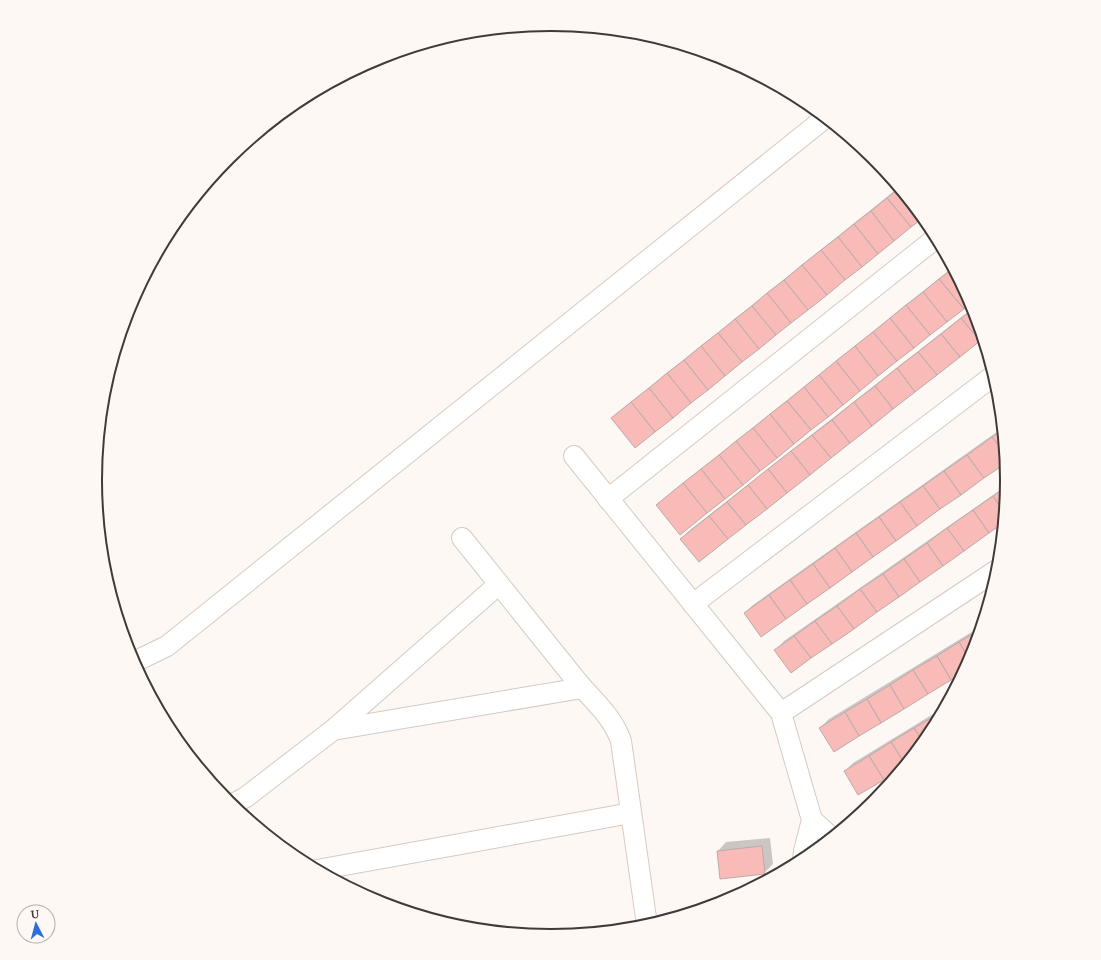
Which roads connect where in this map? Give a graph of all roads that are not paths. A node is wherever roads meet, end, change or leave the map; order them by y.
1 (821, 122) edge
2 (931, 242) edge
3 (988, 380) edge
4 (574, 456) dead end
5 (608, 499) junction
6 (462, 538) dead end
7 (989, 575) edge
8 (499, 584) junction
9 (694, 604) junction
10 (139, 659) edge
11 (582, 688) junction
12 (781, 713) junction
13 (333, 730) junction
14 (238, 802) edge
15 (631, 813) junction
16 (812, 820) junction
17 (827, 834) edge
18 (810, 846) edge
19 (325, 869) edge
20 (646, 918) edge

1 - 10 street
2 - 5 street
3 - 9 street
4 - 5 street
5 - 9 street
6 - 8 street
7 - 12 street
8 - 11 street
8 - 13 street
9 - 12 street
11 - 13 street
11 - 15 street
12 - 16 street
13 - 14 street
15 - 19 street
15 - 20 street
16 - 17 street
16 - 18 street

